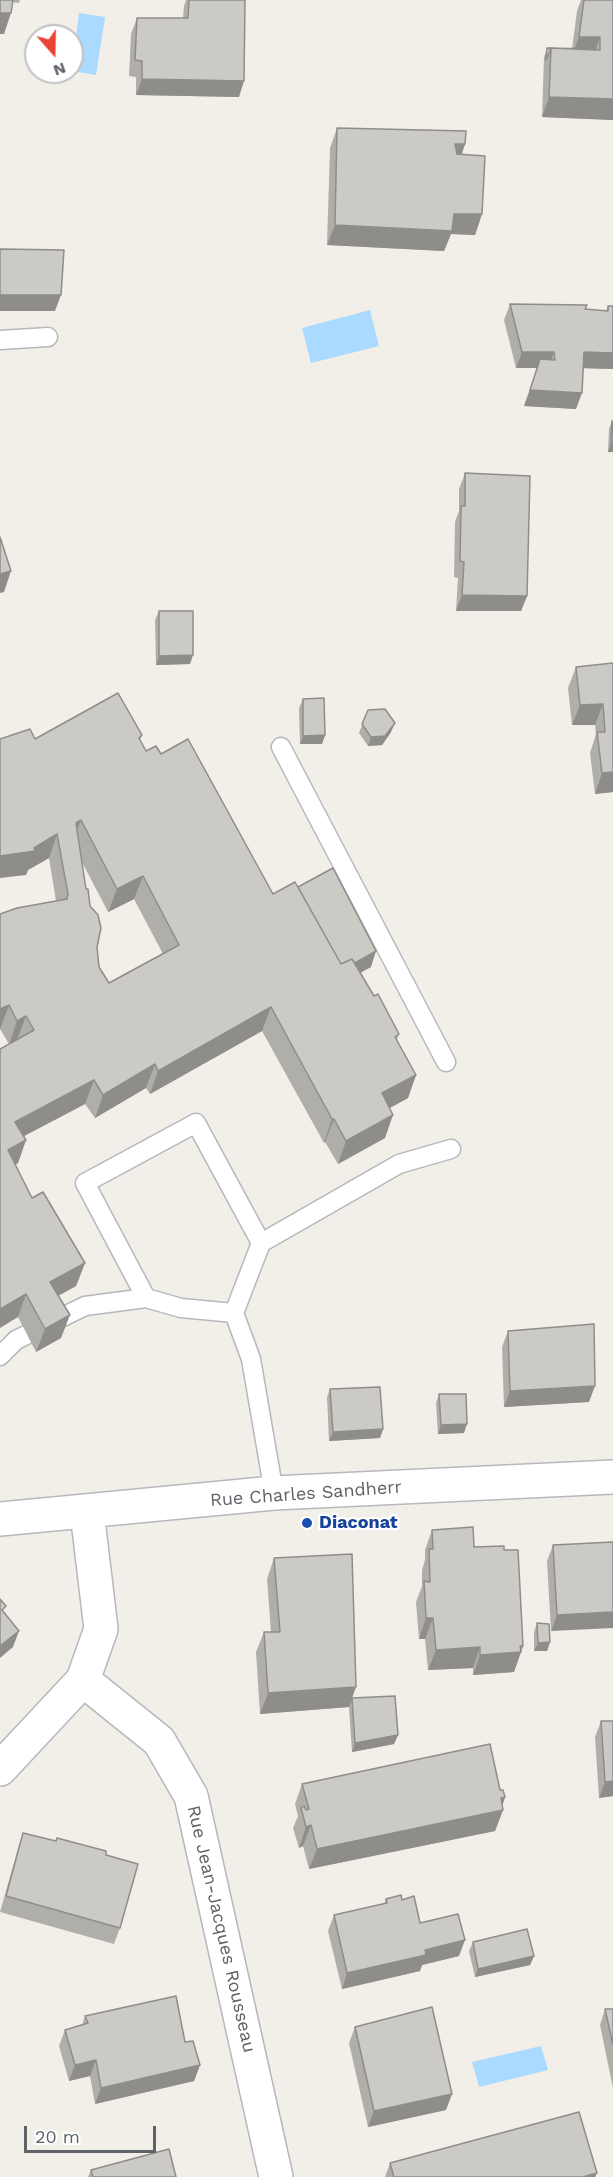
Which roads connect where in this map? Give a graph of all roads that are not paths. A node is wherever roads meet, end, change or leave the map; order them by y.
1 (48, 337) dead end
2 (0, 340) edge
3 (281, 747) dead end
4 (446, 1062) dead end
5 (451, 1149) dead end
6 (261, 1243) junction
7 (146, 1298) junction
8 (234, 1313) junction
9 (0, 1356) edge
10 (613, 1477) edge
11 (274, 1493) junction
12 (87, 1512) junction
13 (0, 1520) edge
14 (83, 1680) junction
15 (0, 1769) edge
16 (276, 2177) edge

1 - 2 lane
3 - 4 lane
5 - 6 lane
6 - 7 lane
6 - 8 lane
7 - 8 lane
7 - 9 lane
8 - 11 lane
10 - 11 street, Rue Charles Sandherr
11 - 12 street, Rue Charles Sandherr
12 - 13 street, Rue Charles Sandherr
12 - 14 street
14 - 15 street
14 - 16 street, Rue Jean-Jacques Rousseau

